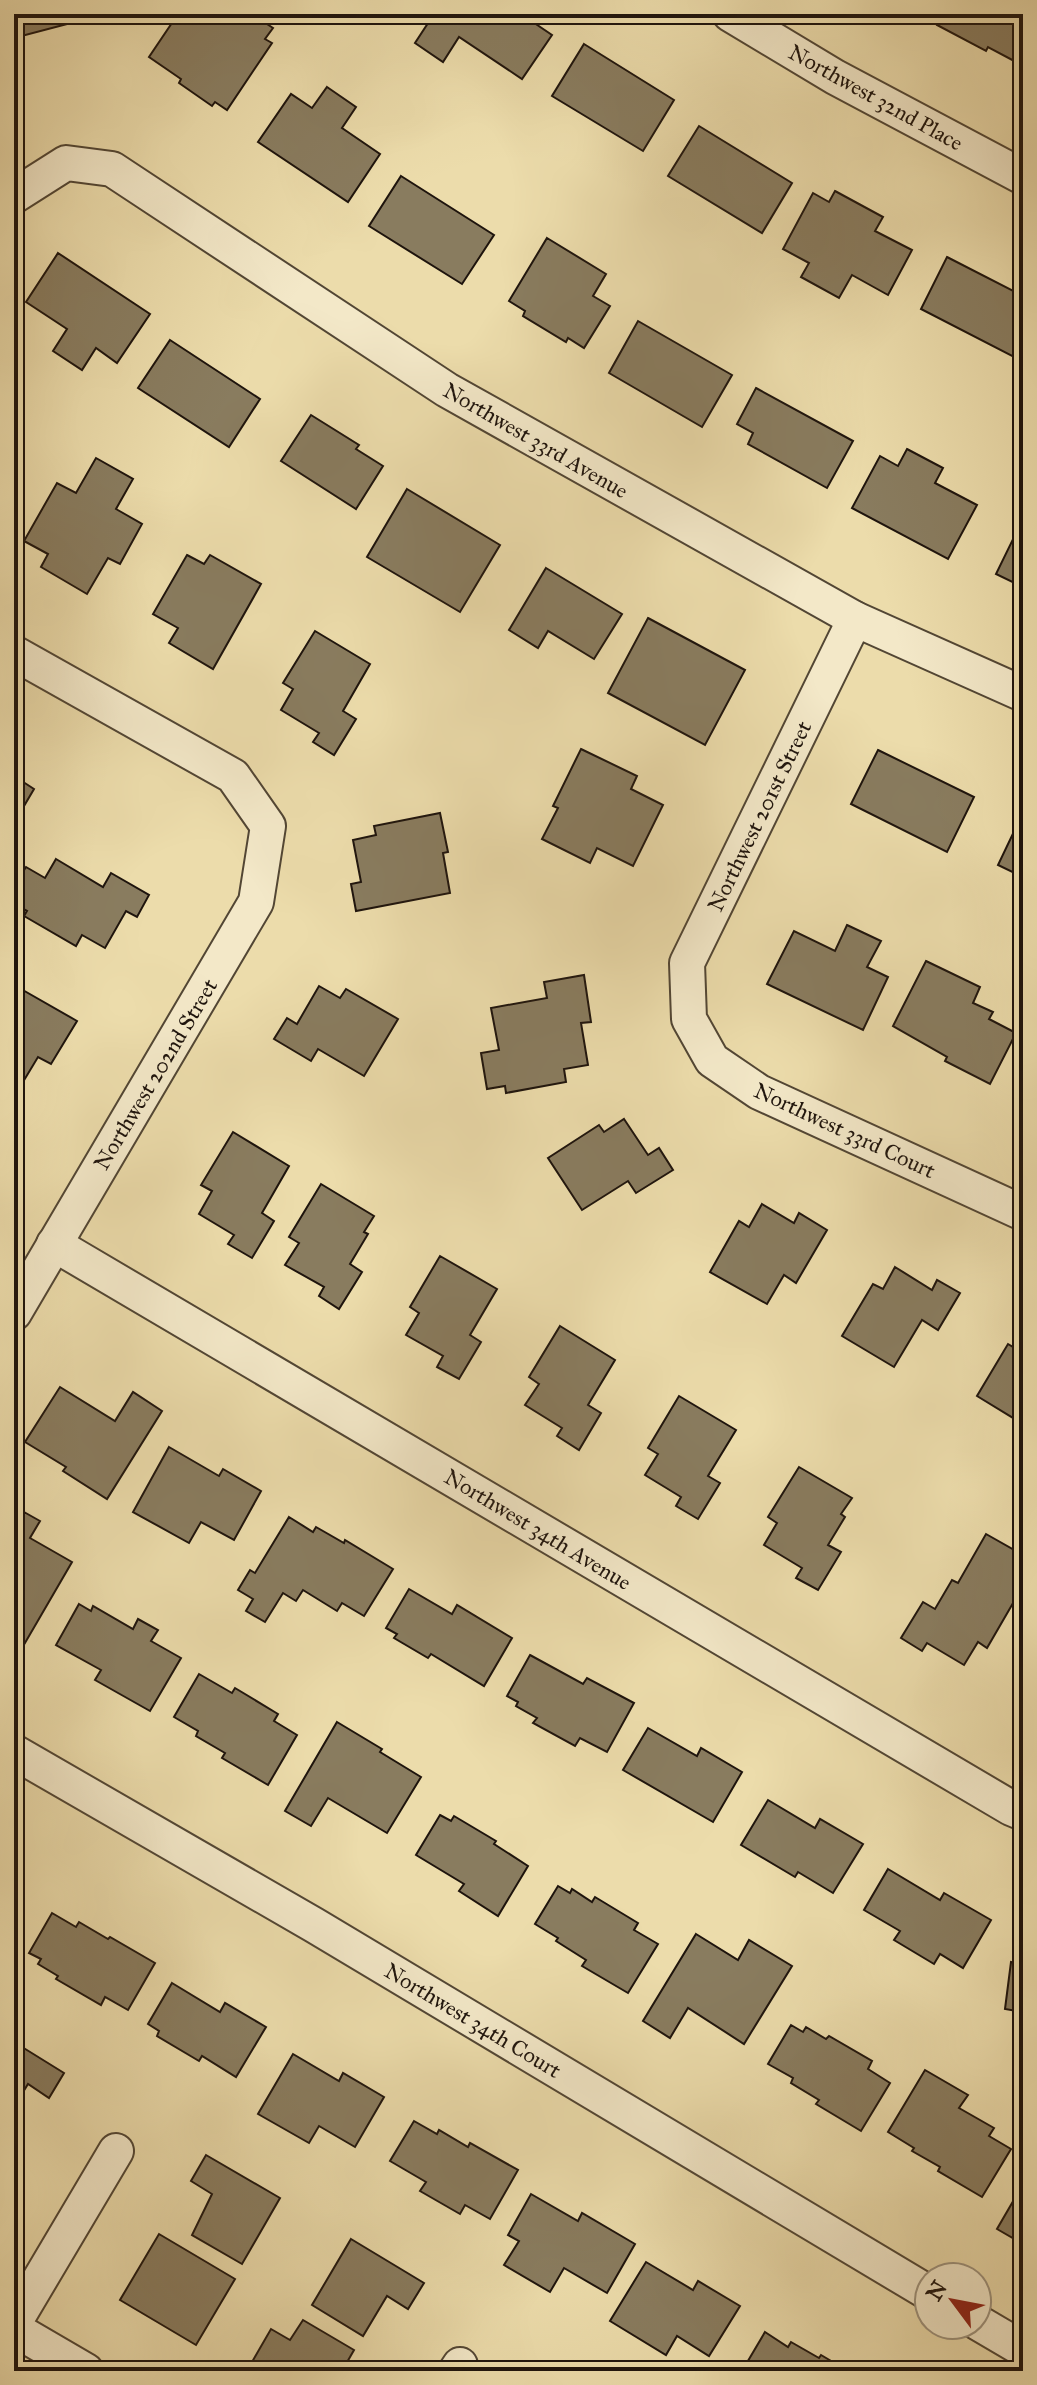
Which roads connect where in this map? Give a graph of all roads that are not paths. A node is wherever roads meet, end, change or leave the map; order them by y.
1 (730, 14) edge
2 (1023, 177) edge
3 (14, 196) edge
4 (855, 619) junction
5 (14, 653) edge
6 (1023, 694) edge
7 (689, 1019) joint
8 (1023, 1213) edge
9 (54, 1244) junction
10 (14, 1313) edge
11 (14, 1752) edge
12 (1023, 1813) edge
13 (116, 2151) dead end
14 (913, 2283) edge
15 (14, 2326) edge
16 (993, 2331) edge
17 (1023, 2349) edge
18 (86, 2371) edge

1 - 2 street, Northwest 32nd Place
3 - 4 street, Northwest 33rd Avenue
4 - 6 street, Northwest 33rd Avenue
4 - 7 street, Northwest 201st Street
5 - 9 street, Northwest 202nd Street
7 - 8 street, Northwest 33rd Court
9 - 10 street, Northwest 202nd Street
9 - 12 street, Northwest 34th Avenue
11 - 14 street, Northwest 34th Court
13 - 15 street
15 - 18 street
16 - 17 street

